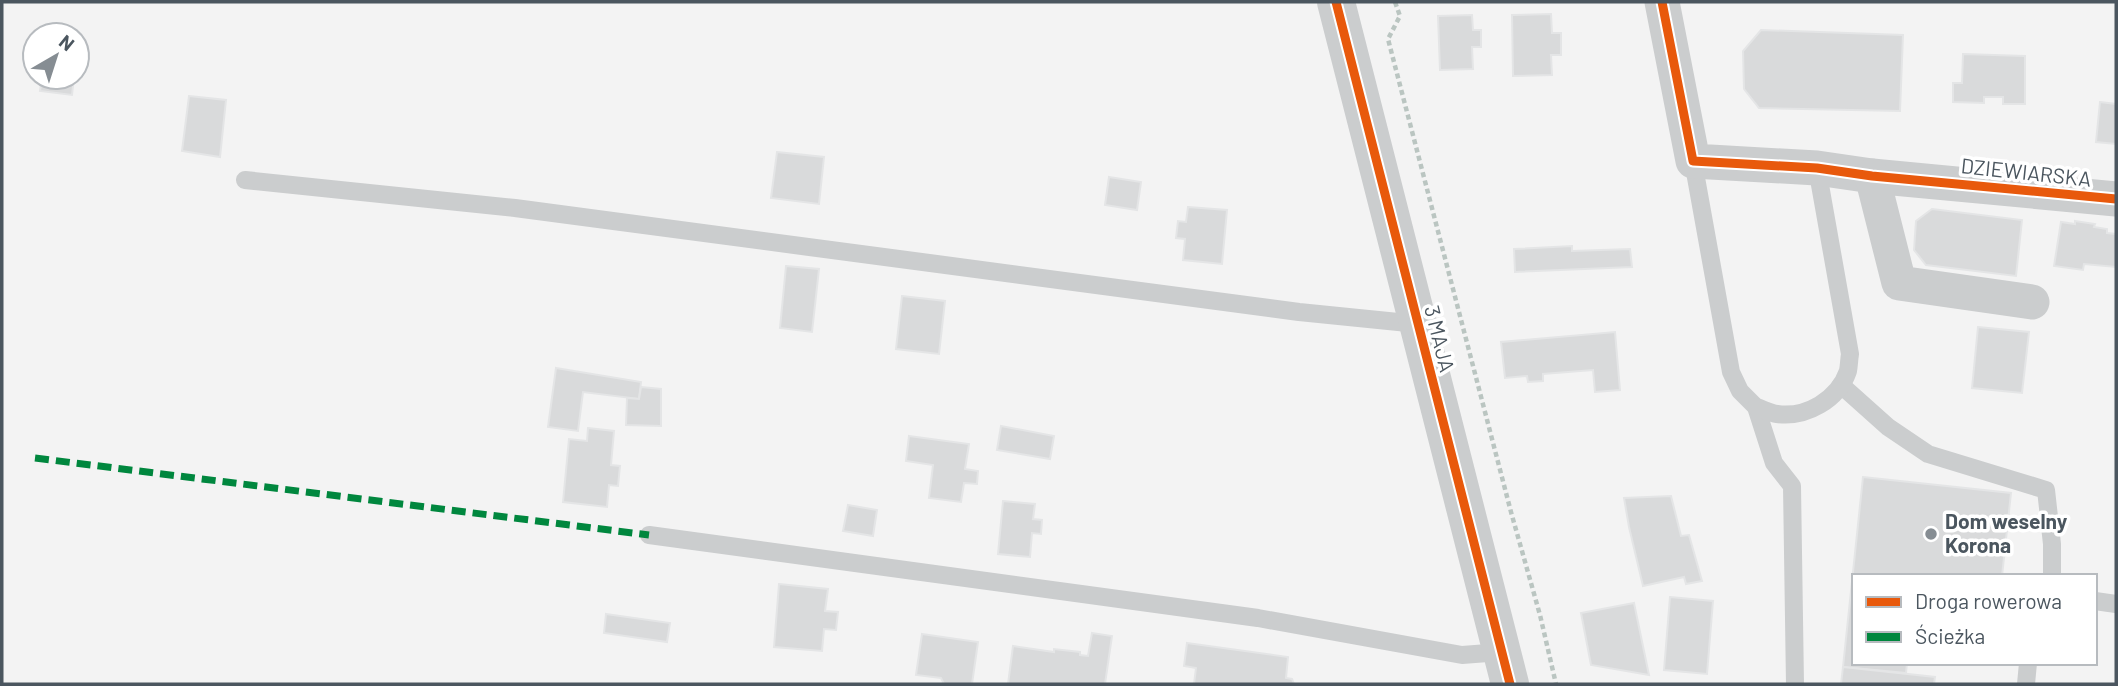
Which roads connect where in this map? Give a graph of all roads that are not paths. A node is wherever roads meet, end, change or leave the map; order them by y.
1 (1336, 2) edge
2 (1662, 2) edge
3 (1693, 161) junction
4 (1817, 168) junction
5 (1872, 176) junction
6 (245, 180) dead end
7 (2116, 199) edge
8 (2032, 302) dead end
9 (1418, 324) junction
10 (1841, 385) junction
11 (1756, 407) junction
12 (649, 535) dead end
13 (2052, 574) edge
14 (2097, 601) edge
15 (2116, 604) edge
16 (2028, 665) edge
17 (1505, 668) edge
18 (1795, 684) edge
19 (2026, 684) edge

1 - 9 street, 3 MAJA
2 - 3 street
3 - 4 street, DZIEWIARSKA
3 - 11 lane
4 - 5 street, DZIEWIARSKA
4 - 10 lane
5 - 7 street, DZIEWIARSKA
5 - 8 street
6 - 9 lane
9 - 17 street, 3 MAJA
10 - 11 lane
10 - 13 lane
11 - 18 lane
12 - 17 lane
14 - 15 lane
16 - 19 lane

